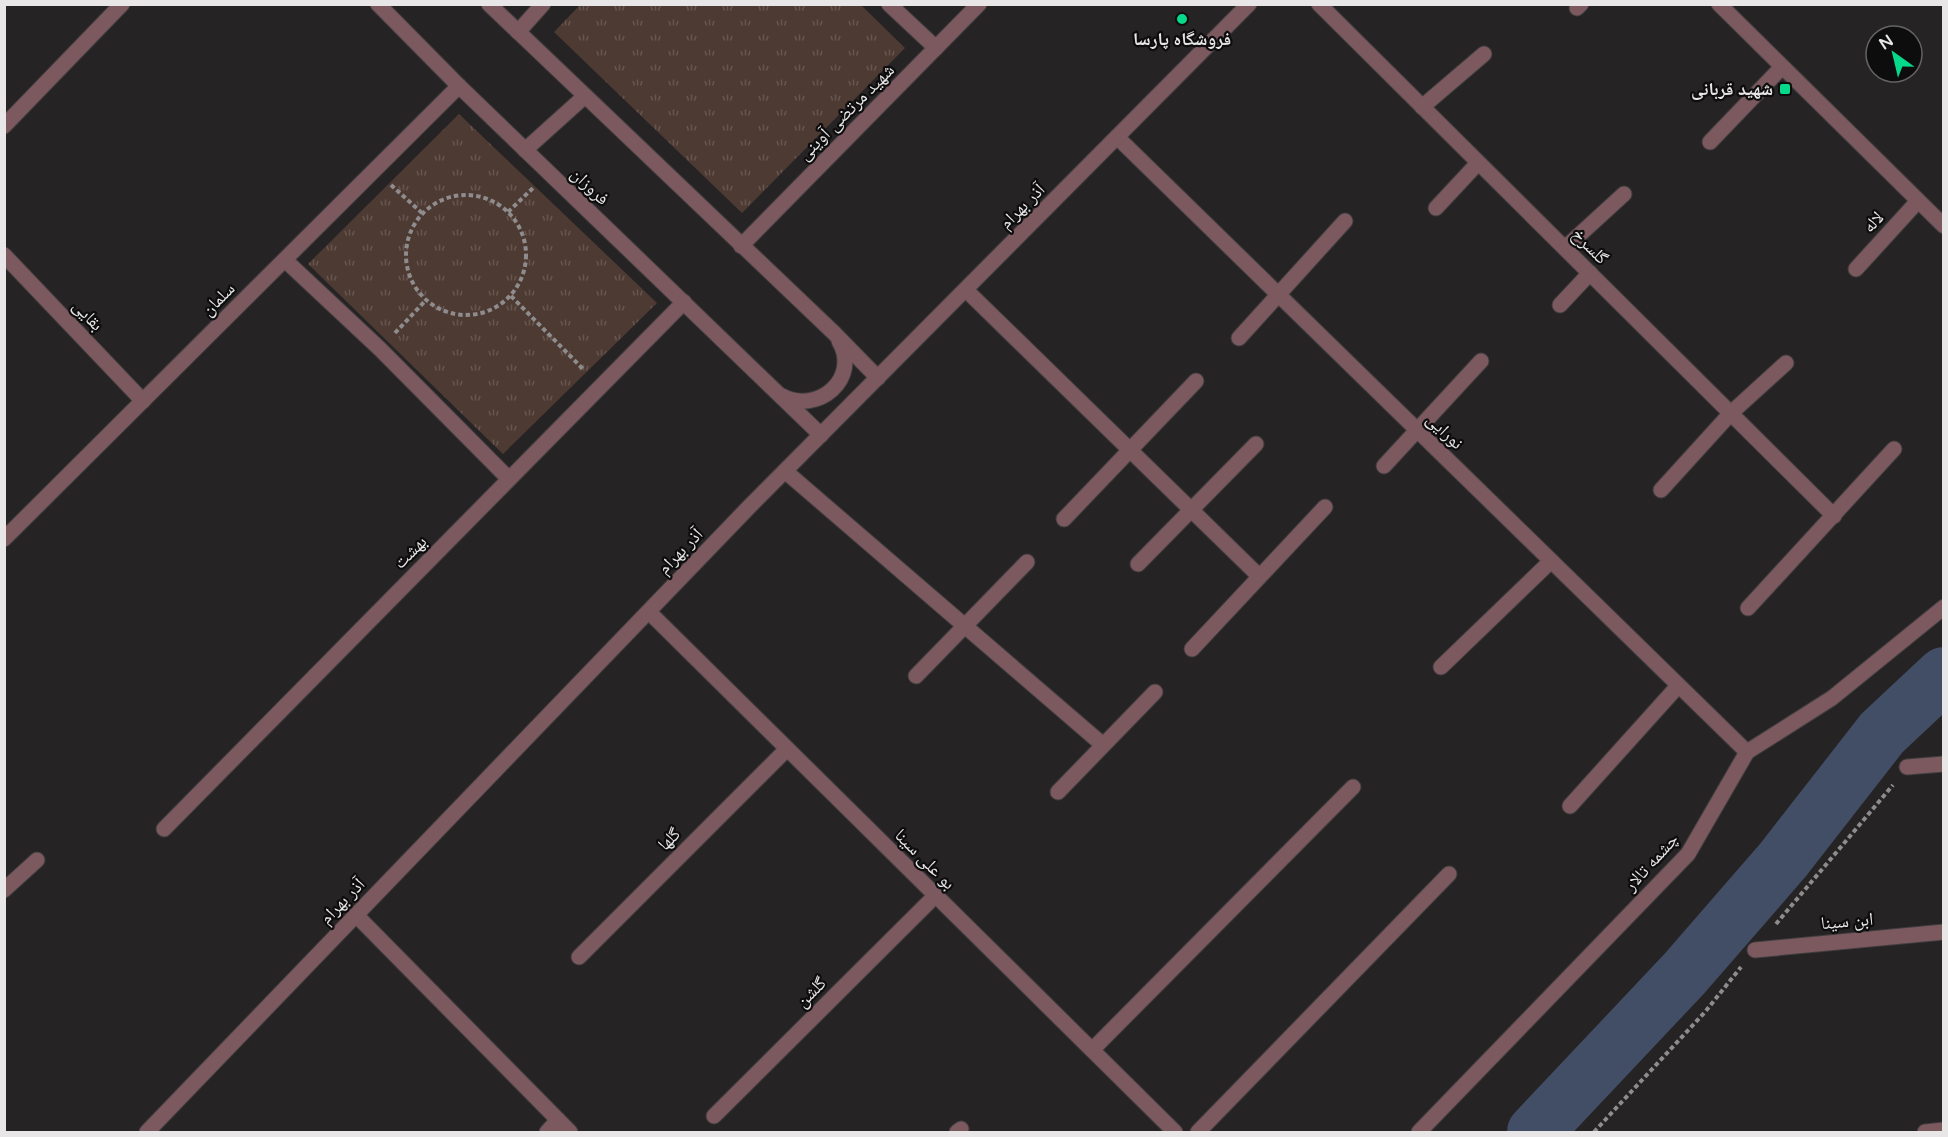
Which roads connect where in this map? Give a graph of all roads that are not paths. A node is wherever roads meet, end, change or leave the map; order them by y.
1 (122, 4) edge
2 (378, 4) edge
3 (489, 4) edge
4 (543, 4) edge
5 (889, 4) edge
6 (979, 4) edge
7 (1248, 4) edge
8 (1319, 4) edge
9 (1719, 4) edge
10 (518, 32) junction
11 (936, 48) junction
12 (1484, 54) dead end
13 (1782, 67) junction
14 (459, 86) junction
15 (585, 96) junction
16 (1422, 107) junction
17 (4, 126) edge
18 (1117, 137) junction
19 (1710, 142) dead end
20 (525, 150) junction
21 (1479, 163) junction
22 (1624, 194) dead end
23 (1918, 201) junction
24 (1436, 207) dead end
25 (1345, 221) dead end
26 (1944, 226) edge
27 (741, 246) junction
28 (1565, 248) junction
29 (4, 255) edge
30 (285, 260) junction
31 (1856, 269) dead end
32 (1590, 273) junction
33 (966, 290) junction
34 (1277, 294) junction
35 (684, 302) junction
36 (1560, 304) dead end
37 (834, 333) junction
38 (1239, 338) dead end
39 (1481, 361) dead end
40 (1786, 363) dead end
41 (878, 378) junction
42 (1196, 381) dead end
43 (777, 394) junction
44 (143, 401) junction
45 (1731, 413) junction
46 (1417, 431) junction
47 (822, 435) junction
48 (1257, 444) dead end
49 (1894, 449) dead end
50 (1129, 450) junction
51 (1384, 466) dead end
52 (785, 471) junction
53 (509, 479) junction
54 (1661, 490) dead end
55 (1325, 507) dead end
56 (1192, 511) junction
57 (1834, 516) junction
58 (1064, 519) dead end
59 (4, 539) edge
60 (1551, 561) junction
61 (1028, 562) dead end
62 (1138, 564) dead end
63 (1259, 576) junction
64 (1748, 608) dead end
65 (1944, 608) edge
66 (649, 612) junction
67 (966, 626) junction
68 (1192, 650) dead end
69 (1441, 668) dead end
70 (916, 676) dead end
71 (1678, 686) junction
72 (1155, 692) dead end
73 (1103, 745) junction
74 (787, 749) junction
75 (1747, 752) junction
76 (1944, 764) edge
77 (1907, 767) dead end
78 (1353, 787) dead end
79 (1058, 792) dead end
80 (1570, 806) dead end
81 (164, 829) dead end
82 (37, 860) dead end
83 (1449, 874) dead end
84 (4, 890) edge
85 (935, 896) junction
86 (356, 915) junction
87 (1944, 932) edge
88 (1755, 950) dead end
89 (579, 957) dead end
90 (1092, 1050) junction
91 (714, 1116) dead end
92 (558, 1120) junction
93 (1944, 1130) edge
94 (147, 1132) edge
95 (547, 1132) edge
96 (570, 1132) edge
97 (1175, 1132) edge
98 (1198, 1132) edge
99 (1419, 1132) edge
100 (1925, 1132) edge

1 - 17 street
2 - 14 street, فروزان
3 - 10 street
4 - 10 street
5 - 11 street
6 - 11 street, شهید مرتضی آوینی
7 - 18 street, آذر بهرام
8 - 16 street, گلسرخ
9 - 13 street
10 - 15 street
11 - 27 street, شهید مرتضی آوینی
12 - 16 street
13 - 19 street
13 - 23 street
14 - 20 street, فروزان
14 - 30 street, سلمان
15 - 20 street
15 - 27 street
16 - 21 street, گلسرخ
18 - 33 street, آذر بهرام
18 - 34 street, نورایی
20 - 35 street, فروزان
21 - 24 street
21 - 28 street, گلسرخ
22 - 28 street
23 - 26 street
23 - 31 street, لاله
25 - 34 street
27 - 37 street
28 - 32 street, گلسرخ
29 - 44 street, بقایی
30 - 44 street, سلمان
30 - 53 street
32 - 36 street
32 - 45 street, گلسرخ
33 - 41 street, آذر بهرام
33 - 50 street
34 - 38 street
34 - 46 street, نورایی
35 - 43 street, فروزان
35 - 53 street, بهشت
37 - 41 street
37 - 43 street
39 - 46 street
40 - 45 street
41 - 47 street, آذر بهرام
42 - 50 street
43 - 47 street, فروزان
44 - 59 street, سلمان
45 - 54 street
45 - 57 street, گلسرخ
46 - 51 street
46 - 60 street, نورایی
47 - 52 street, آذر بهرام
48 - 56 street
49 - 57 street
50 - 56 street
50 - 58 street
52 - 66 street, آذر بهرام
52 - 67 street
53 - 81 street, بهشت
55 - 63 street
56 - 62 street
56 - 63 street
57 - 64 street
60 - 69 street
60 - 71 street, نورایی
61 - 67 street
63 - 68 street
65 - 75 street, چشمه تالار
66 - 74 street, بو علی سینا
66 - 86 street, آذر بهرام
67 - 70 street
67 - 73 street
71 - 75 street, نورایی
71 - 80 street
72 - 73 street
73 - 79 street
74 - 85 street, بو علی سینا
74 - 89 street, گلها
75 - 99 street, چشمه تالار
76 - 77 street
78 - 90 street
82 - 84 street
83 - 98 street
85 - 90 street, بو علی سینا
85 - 91 street, گلشن
86 - 92 street
86 - 94 street, آذر بهرام
87 - 88 street, ابن سینا
90 - 97 street, بو علی سینا
92 - 95 street
92 - 96 street
93 - 100 street

